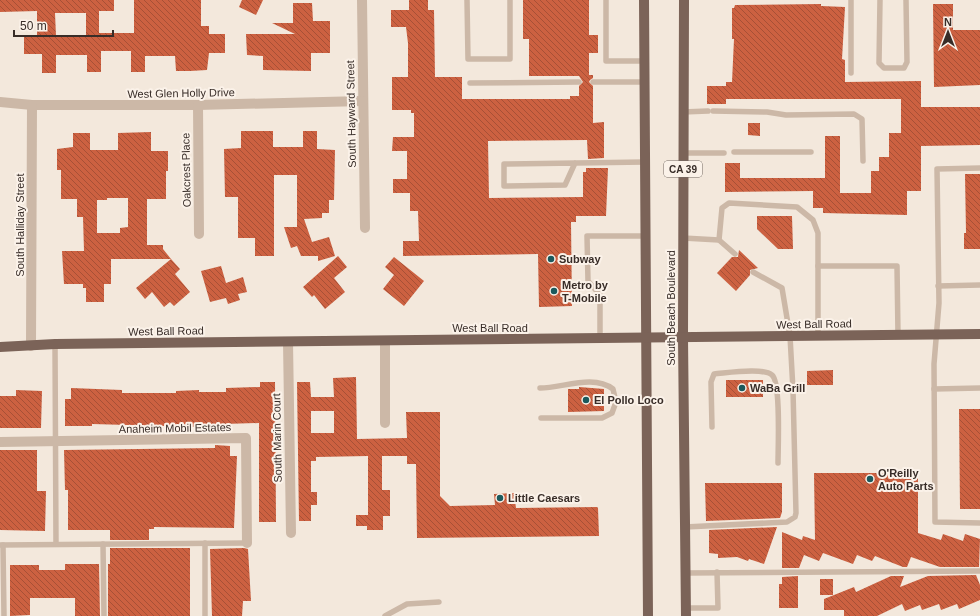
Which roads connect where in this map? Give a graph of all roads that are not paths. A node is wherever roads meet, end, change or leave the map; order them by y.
1 (362, 0) edge
2 (468, 0) edge
3 (510, 0) edge
4 (606, 0) edge
5 (644, 0) edge
6 (684, 0) edge
7 (851, 0) edge
8 (880, 0) edge
9 (906, 0) edge
10 (644, 61) junction
11 (851, 73) dead end
12 (579, 82) dead end
13 (593, 82) dead end
14 (644, 82) junction
15 (470, 83) dead end
16 (363, 101) junction
17 (0, 102) edge
18 (32, 105) junction
19 (198, 105) junction
20 (684, 112) junction
21 (724, 152) dead end
22 (734, 152) dead end
23 (811, 152) dead end
24 (684, 153) junction
25 (863, 161) dead end
26 (645, 162) junction
27 (575, 163) junction
28 (980, 168) edge
29 (365, 228) dead end
30 (199, 234) dead end
31 (645, 236) junction
32 (683, 238) junction
33 (719, 240) junction
34 (736, 254) dead end
35 (818, 266) junction
36 (753, 272) dead end
37 (980, 285) edge
38 (938, 286) junction
39 (936, 334) junction
40 (980, 334) edge
41 (898, 335) junction
42 (790, 336) junction
43 (818, 336) junction
44 (645, 338) junction
45 (683, 338) junction
46 (600, 339) junction
47 (384, 341) junction
48 (288, 342) junction
49 (55, 344) junction
50 (31, 346) junction
51 (0, 347) edge
52 (540, 388) dead end
53 (980, 388) edge
54 (934, 389) junction
55 (541, 418) dead end
56 (385, 423) dead end
57 (712, 426) dead end
58 (0, 442) edge
59 (56, 442) junction
60 (778, 463) dead end
61 (980, 523) edge
62 (685, 527) junction
63 (291, 533) dead end
64 (205, 543) junction
65 (247, 543) joint
66 (56, 544) junction
67 (103, 544) junction
68 (2, 545) edge
69 (980, 571) edge
70 (686, 572) junction
71 (717, 572) junction
72 (438, 602) dead end
73 (686, 612) edge
74 (4, 616) edge
75 (104, 616) edge
76 (205, 616) edge
77 (385, 616) edge
78 (648, 616) edge

1 - 16 street, South Hayward Street
2 - 3 lane
4 - 10 lane
5 - 10 main road
6 - 20 main road, South Beach Boulevard / CA 39
7 - 11 lane
8 - 9 lane
10 - 14 main road
12 - 15 lane
13 - 14 lane
14 - 26 main road
16 - 19 street, West Glen Holly Drive
16 - 29 street, South Hayward Street
17 - 18 street, West Glen Holly Drive
18 - 19 street, West Glen Holly Drive
18 - 50 street, South Halliday Street
19 - 30 street, Oakcrest Place
20 - 24 main road, South Beach Boulevard / CA 39
20 - 25 lane
21 - 24 lane
22 - 23 lane
24 - 32 main road, South Beach Boulevard / CA 39
26 - 27 lane
26 - 31 main road
27 - 27 lane
28 - 38 lane
31 - 44 main road
31 - 46 lane
32 - 33 lane
32 - 45 main road, South Beach Boulevard / CA 39
33 - 34 lane
33 - 35 lane
35 - 41 lane
35 - 43 lane
36 - 42 lane
37 - 38 lane
38 - 39 lane
39 - 40 main road, West Ball Road
39 - 41 main road, West Ball Road
39 - 54 lane
41 - 43 main road, West Ball Road
42 - 43 main road, West Ball Road
42 - 45 main road, West Ball Road
42 - 62 lane
44 - 45 main road, West Ball Road
44 - 46 main road, West Ball Road
44 - 78 main road
45 - 62 main road, South Beach Boulevard / CA 39
46 - 47 main road, West Ball Road
47 - 48 main road, West Ball Road
47 - 56 street
48 - 49 main road, West Ball Road
48 - 63 street, South Marin Court
49 - 50 main road, West Ball Road
49 - 59 lane
50 - 51 main road, West Ball Road
52 - 55 lane
53 - 54 lane
54 - 61 lane
57 - 60 lane
58 - 59 street, Anaheim Mobil Estates
59 - 65 street, Anaheim Mobil Estates
59 - 66 lane
62 - 70 main road, South Beach Boulevard / CA 39
64 - 65 lane
64 - 67 lane
64 - 76 lane
66 - 67 lane
66 - 68 lane
67 - 75 lane
68 - 74 lane
69 - 71 lane
70 - 71 lane
70 - 73 main road, South Beach Boulevard / CA 39
71 - 73 lane
72 - 77 lane

